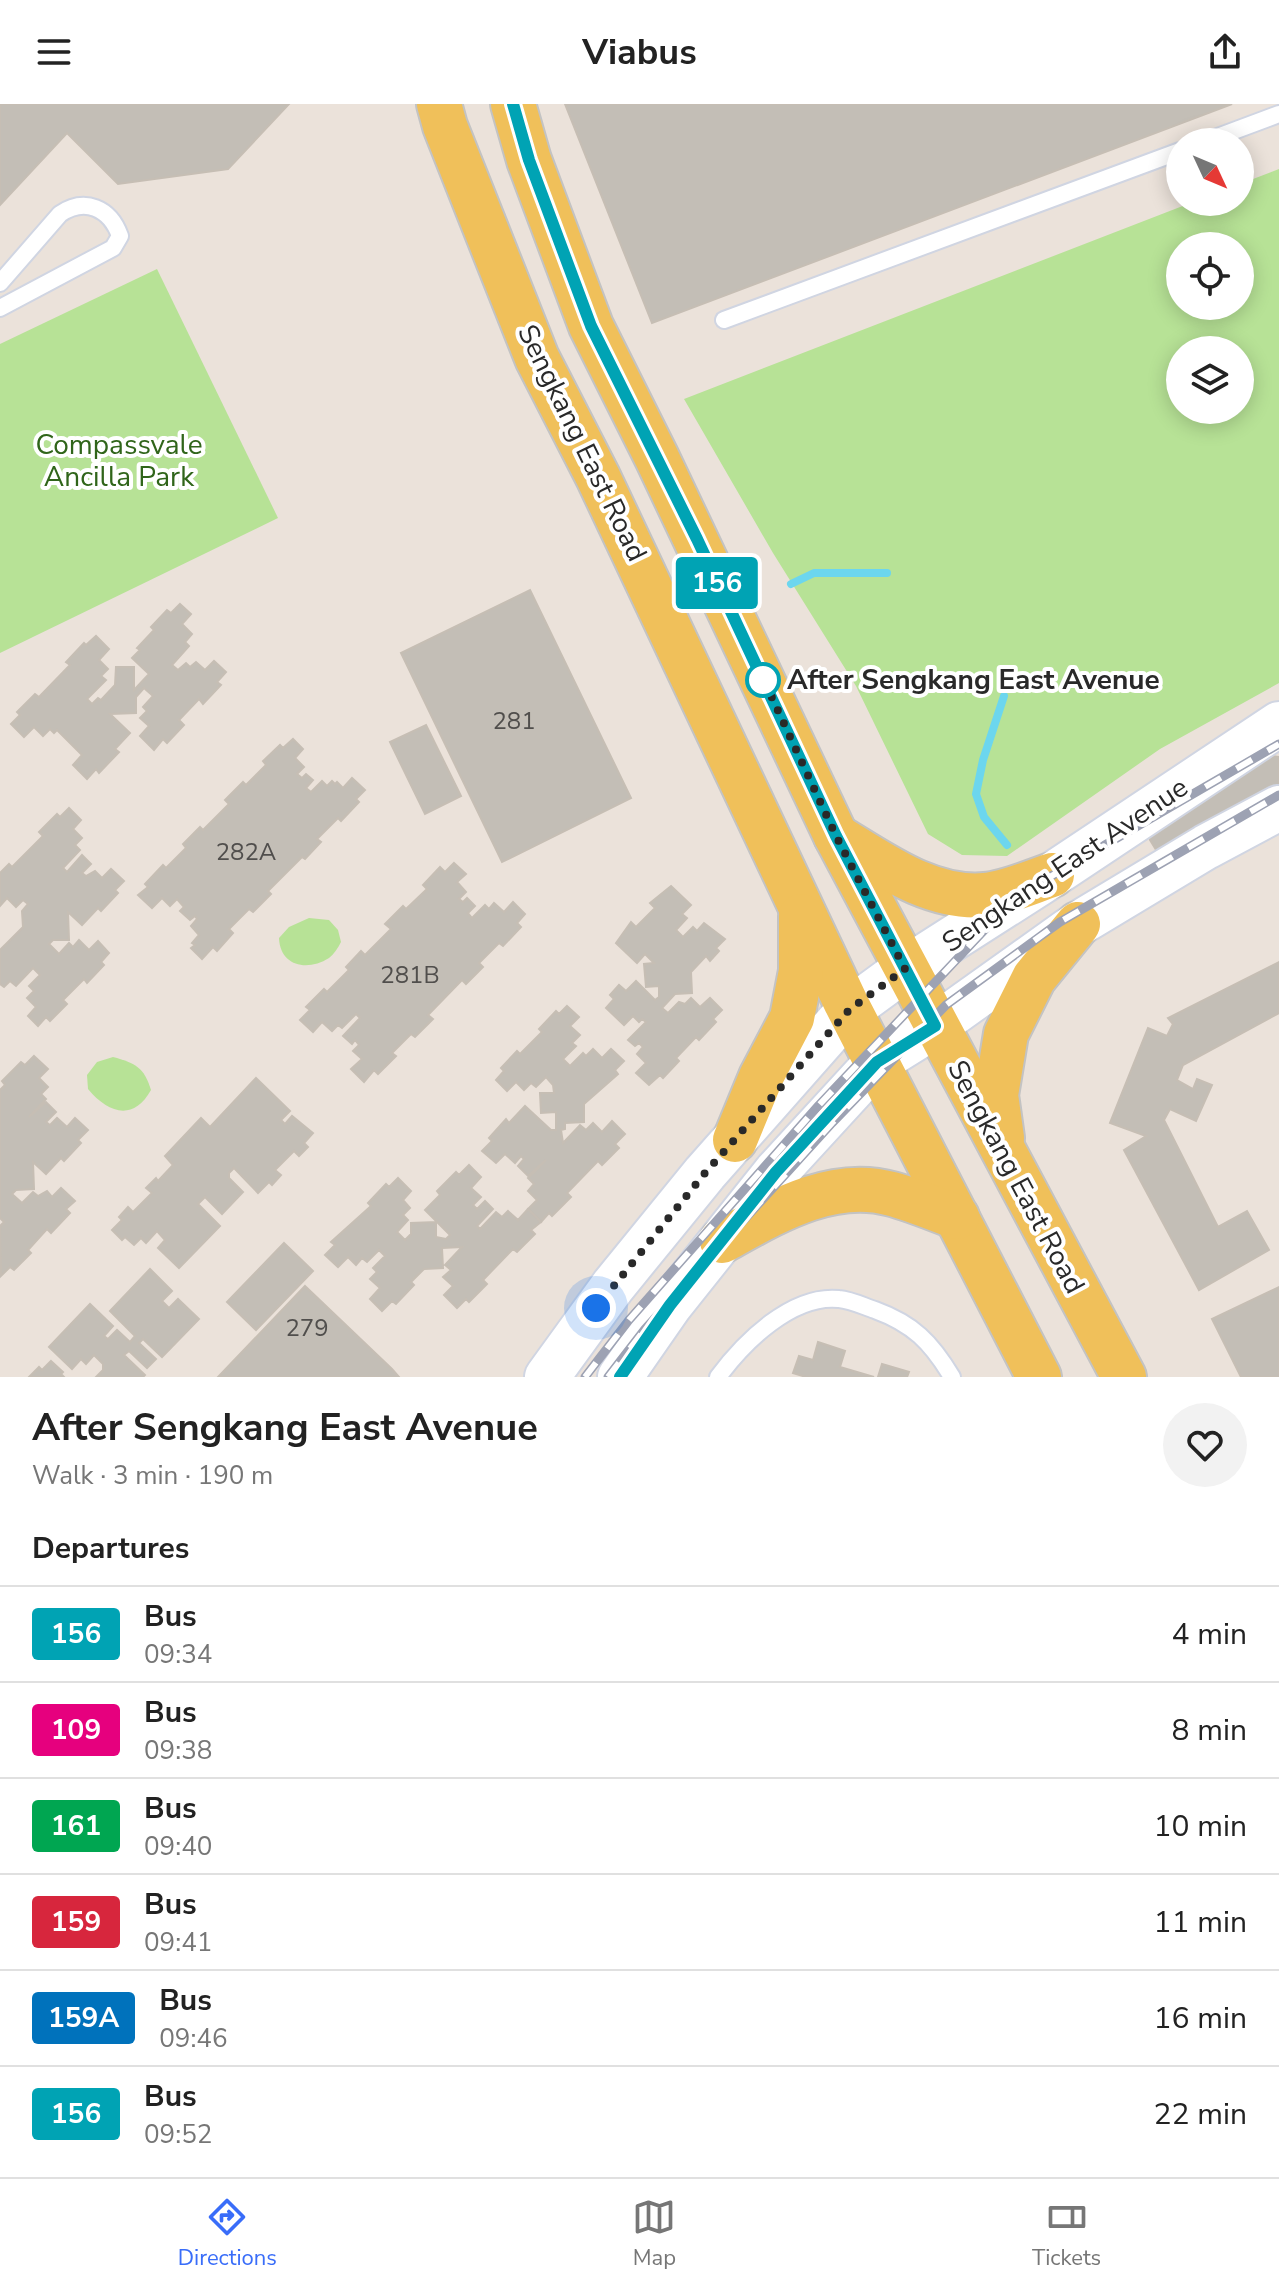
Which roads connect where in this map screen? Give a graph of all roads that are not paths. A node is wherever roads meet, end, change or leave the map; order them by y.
1 (439, 104) edge
2 (513, 104) edge
3 (1279, 114) edge
4 (1242, 128) edge
5 (1166, 156) edge
6 (0, 283) edge
7 (0, 308) edge
8 (724, 320) dead end
9 (1279, 724) edge
10 (1279, 808) edge
11 (836, 836) junction
12 (1052, 875) junction
13 (801, 908) junction
14 (1078, 924) junction
15 (905, 969) junction
16 (849, 1010) junction
17 (935, 1026) junction
18 (877, 1062) junction
19 (735, 1140) junction
20 (1005, 1157) junction
21 (957, 1217) junction
22 (722, 1241) junction
23 (547, 1377) edge
24 (620, 1377) edge
25 (718, 1377) edge
26 (952, 1377) edge
27 (1039, 1377) edge
28 (1124, 1377) edge

1 - 13 main road, Sengkang East Road
2 - 11 main road, Sengkang East Road
3 - 4 lane
5 - 8 lane
6 - 7 lane
9 - 12 main road, Sengkang East Avenue
10 - 14 main road, Sengkang East Avenue
11 - 12 main road
11 - 15 main road, Sengkang East Road
12 - 15 main road, Sengkang East Avenue
13 - 16 main road, Sengkang East Road
13 - 19 main road
14 - 17 main road, Sengkang East Avenue
14 - 20 main road
15 - 16 main road, Sengkang East Avenue
15 - 17 main road, Sengkang East Road
16 - 18 main road, Sengkang East Road
16 - 19 main road, Sengkang East Avenue
17 - 18 main road, Sengkang East Avenue
17 - 20 main road, Sengkang East Road
18 - 21 main road, Sengkang East Road
18 - 22 main road, Sengkang East Avenue
19 - 23 main road, Sengkang East Avenue
20 - 28 main road, Sengkang East Road
21 - 22 main road
21 - 27 main road, Sengkang East Road
22 - 24 main road, Sengkang East Avenue
25 - 26 lane

